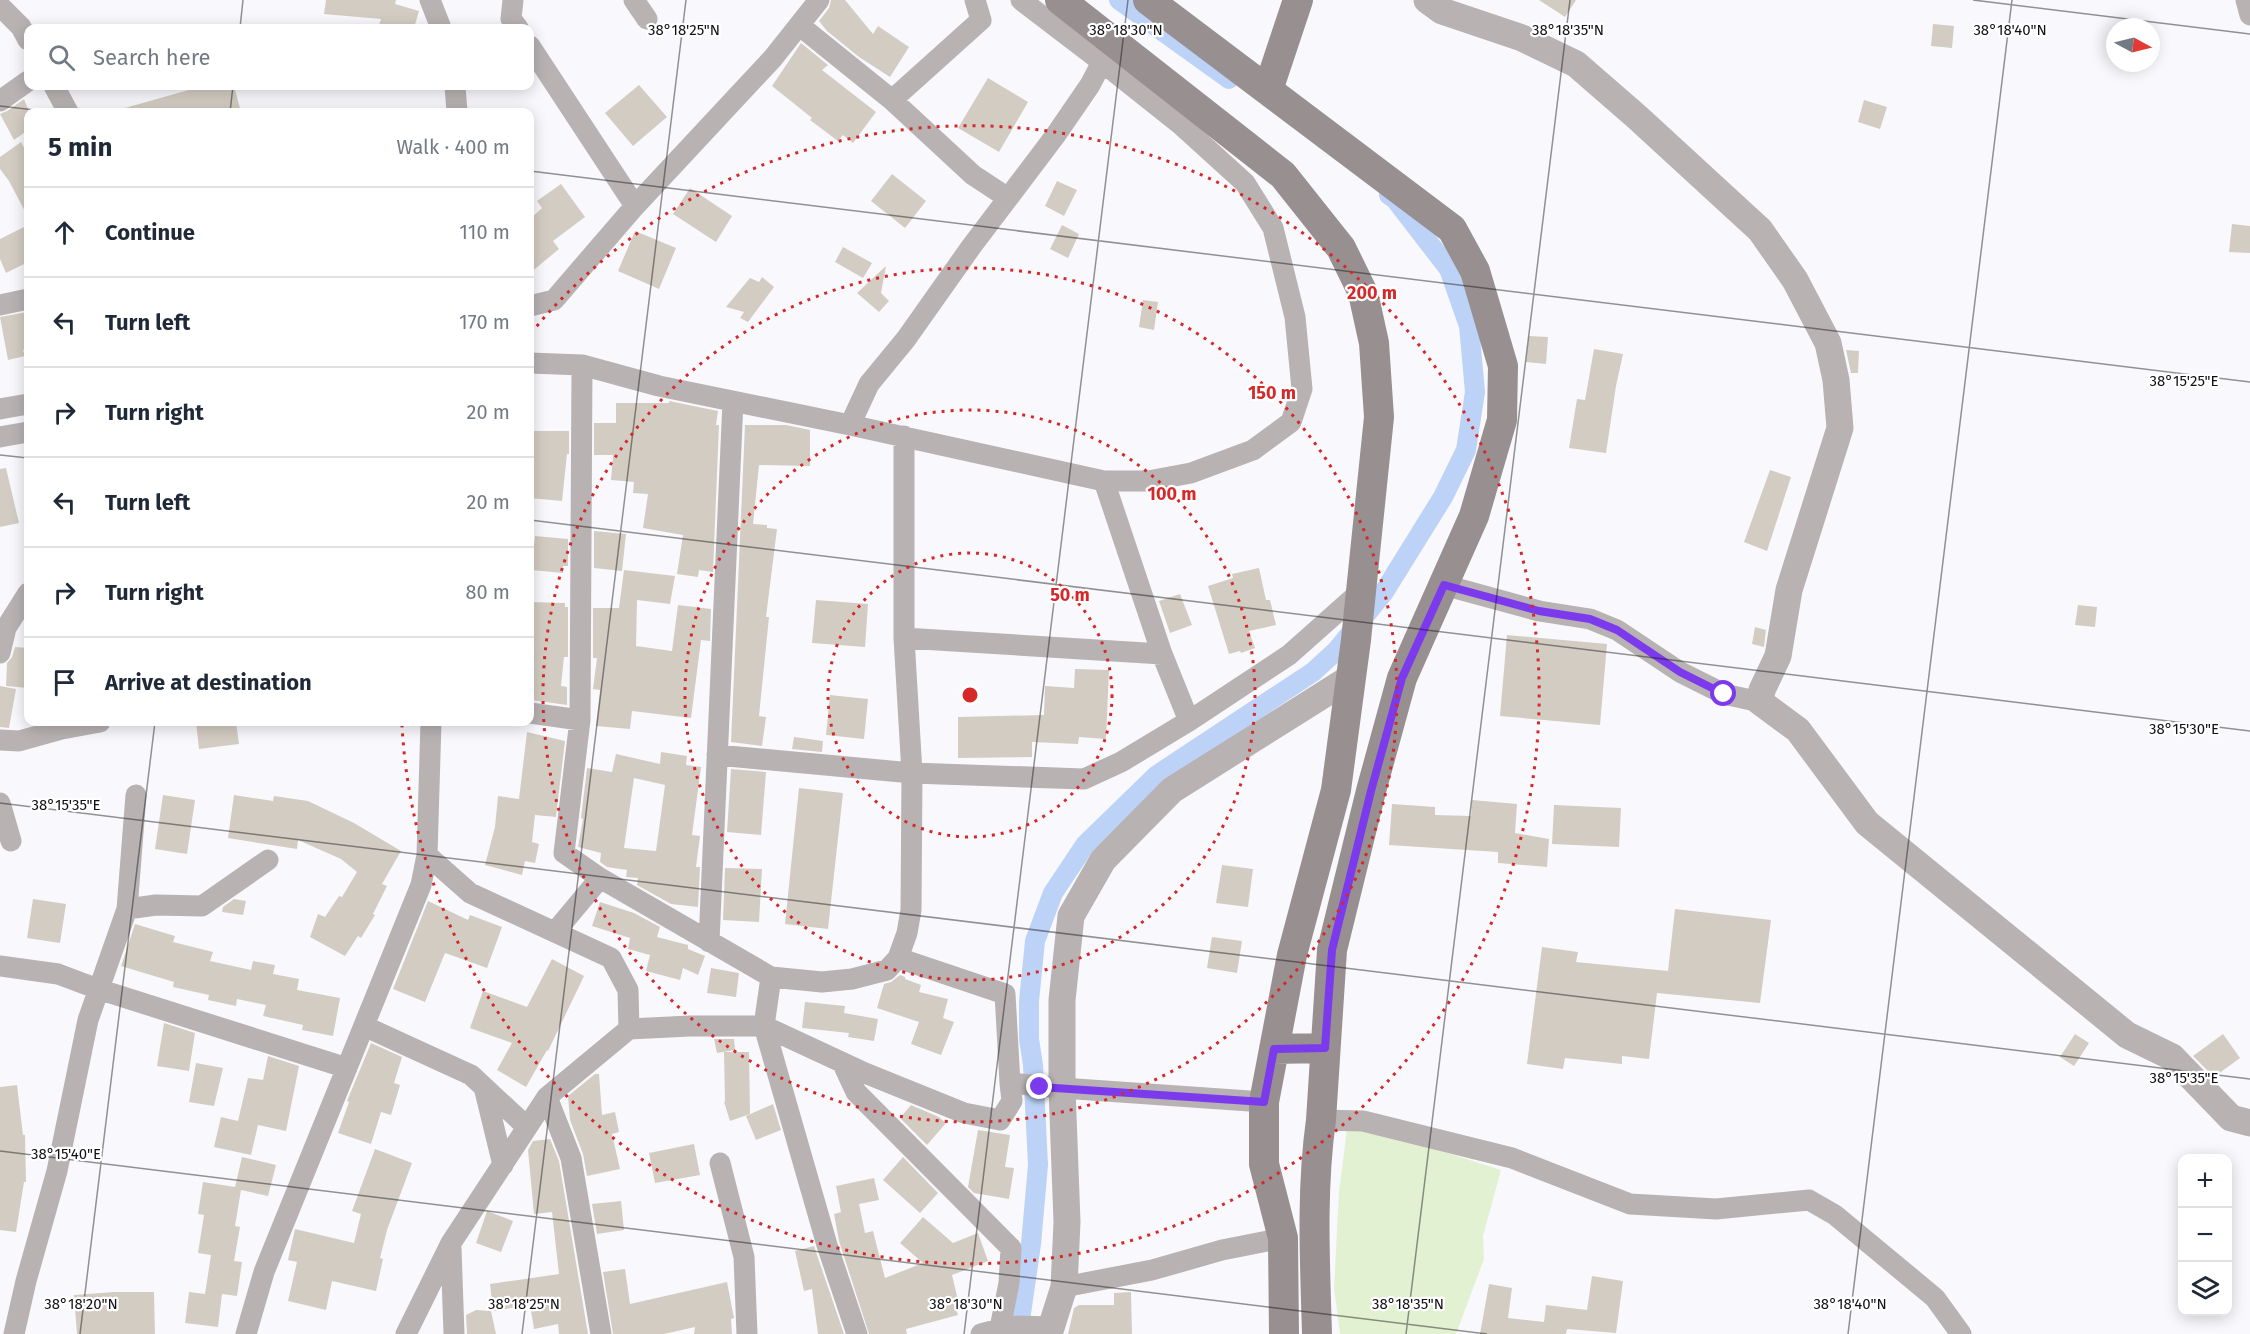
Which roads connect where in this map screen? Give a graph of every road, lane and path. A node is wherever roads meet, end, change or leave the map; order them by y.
1 (430, 0) edge
2 (513, 0) edge
3 (634, 0) edge
4 (819, 0) edge
5 (975, 0) edge
6 (1021, 0) edge
7 (1060, 0) edge
8 (1149, 0) edge
9 (1298, 0) edge
10 (1428, 0) edge
11 (2246, 0) edge
12 (0, 6) edge
13 (2250, 15) edge
14 (647, 19) dead end
15 (439, 24) edge
16 (515, 24) edge
17 (798, 25) junction
18 (24, 33) edge
19 (534, 52) edge
20 (1102, 62) junction
21 (24, 84) edge
22 (56, 90) edge
23 (455, 90) edge
24 (1268, 90) junction
25 (892, 100) junction
26 (0, 101) edge
27 (66, 108) edge
28 (457, 108) edge
29 (1008, 198) junction
30 (635, 206) junction
31 (24, 300) edge
32 (0, 305) edge
33 (534, 305) edge
34 (534, 363) edge
35 (582, 365) junction
36 (733, 401) junction
37 (24, 405) edge
38 (0, 409) edge
39 (850, 425) junction
40 (24, 433) edge
41 (0, 436) edge
42 (904, 436) junction
43 (1104, 481) junction
44 (1444, 585) junction
45 (1360, 596) junction
46 (24, 599) edge
47 (3, 631) edge
48 (904, 638) junction
49 (0, 653) edge
50 (1162, 654) junction
51 (1350, 678) junction
52 (1760, 702) junction
53 (534, 713) edge
54 (580, 720) junction
55 (1189, 721) junction
56 (78, 726) edge
57 (431, 726) edge
58 (0, 740) edge
59 (717, 754) junction
60 (912, 773) junction
61 (136, 795) dead end
62 (0, 803) edge
63 (11, 841) dead end
64 (427, 855) junction
65 (268, 860) dead end
66 (600, 878) junction
67 (128, 909) junction
68 (555, 932) junction
69 (709, 942) junction
70 (898, 958) junction
71 (0, 966) edge
72 (771, 977) junction
73 (98, 989) junction
74 (364, 1026) junction
75 (764, 1026) junction
76 (629, 1029) junction
77 (1325, 1048) junction
78 (1274, 1049) junction
79 (842, 1062) junction
80 (347, 1068) junction
81 (1033, 1085) junction
82 (484, 1087) junction
83 (547, 1097) junction
84 (1264, 1102) junction
85 (1321, 1120) junction
86 (2250, 1123) edge
87 (527, 1127) junction
88 (720, 1163) dead end
89 (503, 1165) junction
90 (1284, 1238) junction
91 (451, 1243) junction
92 (1064, 1287) junction
93 (997, 1329) edge
94 (1045, 1330) edge
95 (14, 1334) edge
96 (246, 1334) edge
97 (406, 1334) edge
98 (454, 1334) edge
99 (601, 1334) edge
100 (747, 1334) edge
101 (857, 1334) edge
102 (1284, 1334) edge
103 (1317, 1334) edge
104 (1960, 1334) edge

1 - 15 street
2 - 16 street
3 - 14 street
4 - 17 street
5 - 25 street
6 - 20 street
7 - 45 main road
8 - 24 main road
9 - 24 main road
10 - 52 street
11 - 13 street
12 - 18 street
17 - 25 street
17 - 30 street
19 - 30 street
20 - 29 street
20 - 43 street
21 - 26 street
22 - 27 street
23 - 28 street
24 - 44 main road
25 - 29 street
29 - 39 street
30 - 33 street
31 - 32 street
34 - 35 street
35 - 36 street
35 - 54 street
36 - 39 street
36 - 59 street
37 - 38 street
39 - 42 street
40 - 41 street
42 - 43 street
42 - 48 street
43 - 50 street
44 - 52 street
44 - 77 main road
45 - 51 main road
45 - 55 street
46 - 47 street
47 - 49 street
48 - 50 street
48 - 60 street
50 - 55 street
51 - 78 main road
51 - 81 street
52 - 86 street
53 - 54 street
54 - 66 street
55 - 60 street
56 - 58 street
57 - 64 street
59 - 60 street
59 - 69 street
60 - 70 street
61 - 67 street
62 - 63 street
64 - 68 street
64 - 74 street
65 - 67 street
66 - 68 street
66 - 69 street
67 - 73 street
68 - 76 street
69 - 72 street
70 - 72 street
70 - 81 street
71 - 73 street
72 - 75 street
73 - 80 street
73 - 95 street
74 - 80 street
74 - 82 street
75 - 76 street
75 - 79 street
75 - 101 street
76 - 83 street
77 - 78 main road
77 - 85 main road
78 - 84 main road
79 - 81 street
79 - 93 street
80 - 96 street
81 - 84 street
81 - 92 street
82 - 87 street
82 - 89 street
83 - 87 street
83 - 99 street
84 - 90 main road
85 - 103 main road
85 - 104 street
87 - 89 street
88 - 100 street
89 - 91 street
90 - 92 street
90 - 102 main road
91 - 97 street
91 - 98 street
92 - 94 street
93 - 94 street

